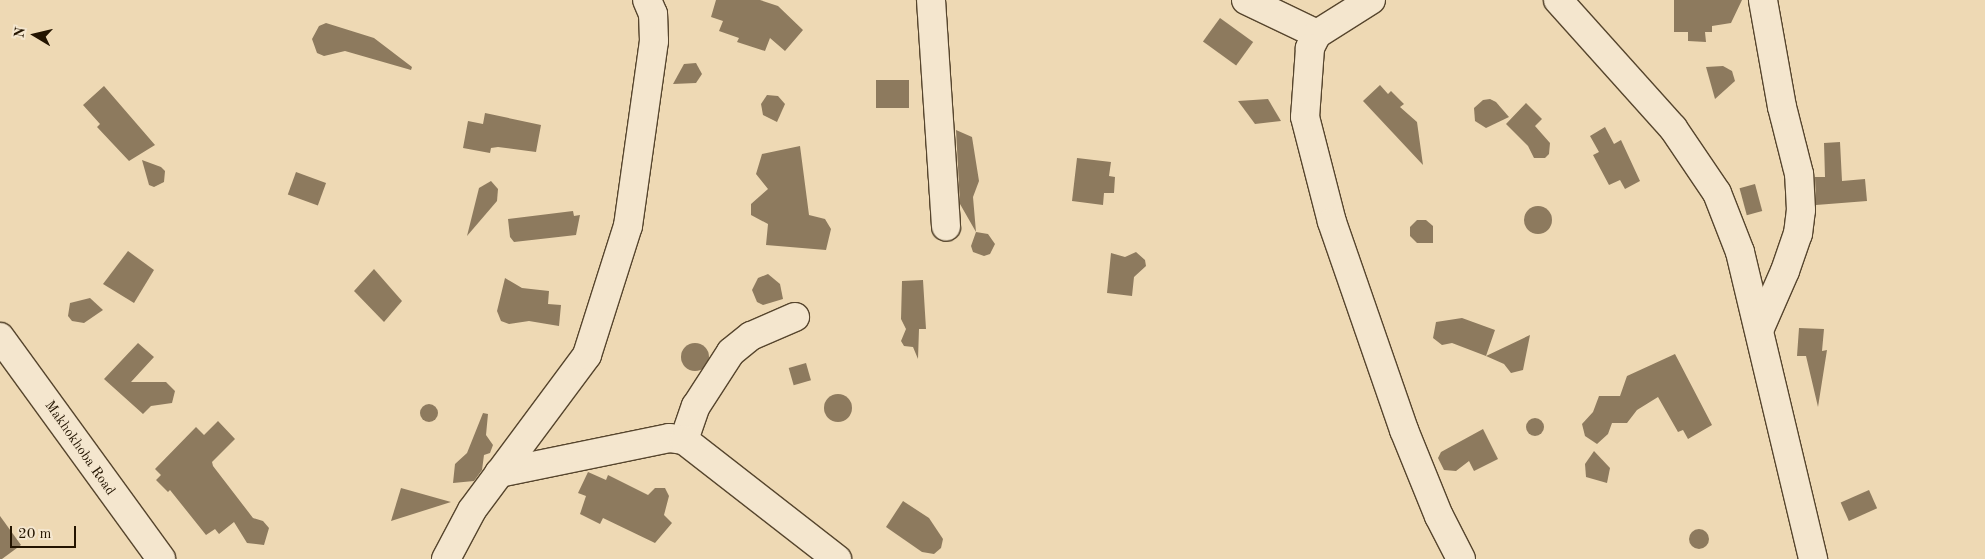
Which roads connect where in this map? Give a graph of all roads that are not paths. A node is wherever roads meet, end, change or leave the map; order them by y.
1 (646, 0) edge
2 (931, 0) edge
3 (1246, 0) edge
4 (1371, 0) edge
5 (1763, 0) edge
6 (1567, 5) edge
7 (1317, 34) junction
8 (946, 227) dead end
9 (795, 316) dead end
10 (1760, 328) junction
11 (0, 337) edge
12 (684, 440) junction
13 (499, 473) junction
14 (161, 559) edge
15 (446, 559) edge
16 (837, 559) edge
17 (1461, 559) edge
18 (1813, 559) edge

1 - 13 street
2 - 8 street
3 - 7 street
4 - 7 street
5 - 10 street
6 - 10 street
7 - 17 street
9 - 12 street
10 - 18 street
11 - 14 street, Makhokhoba Road
12 - 13 street
12 - 16 street
13 - 15 street

